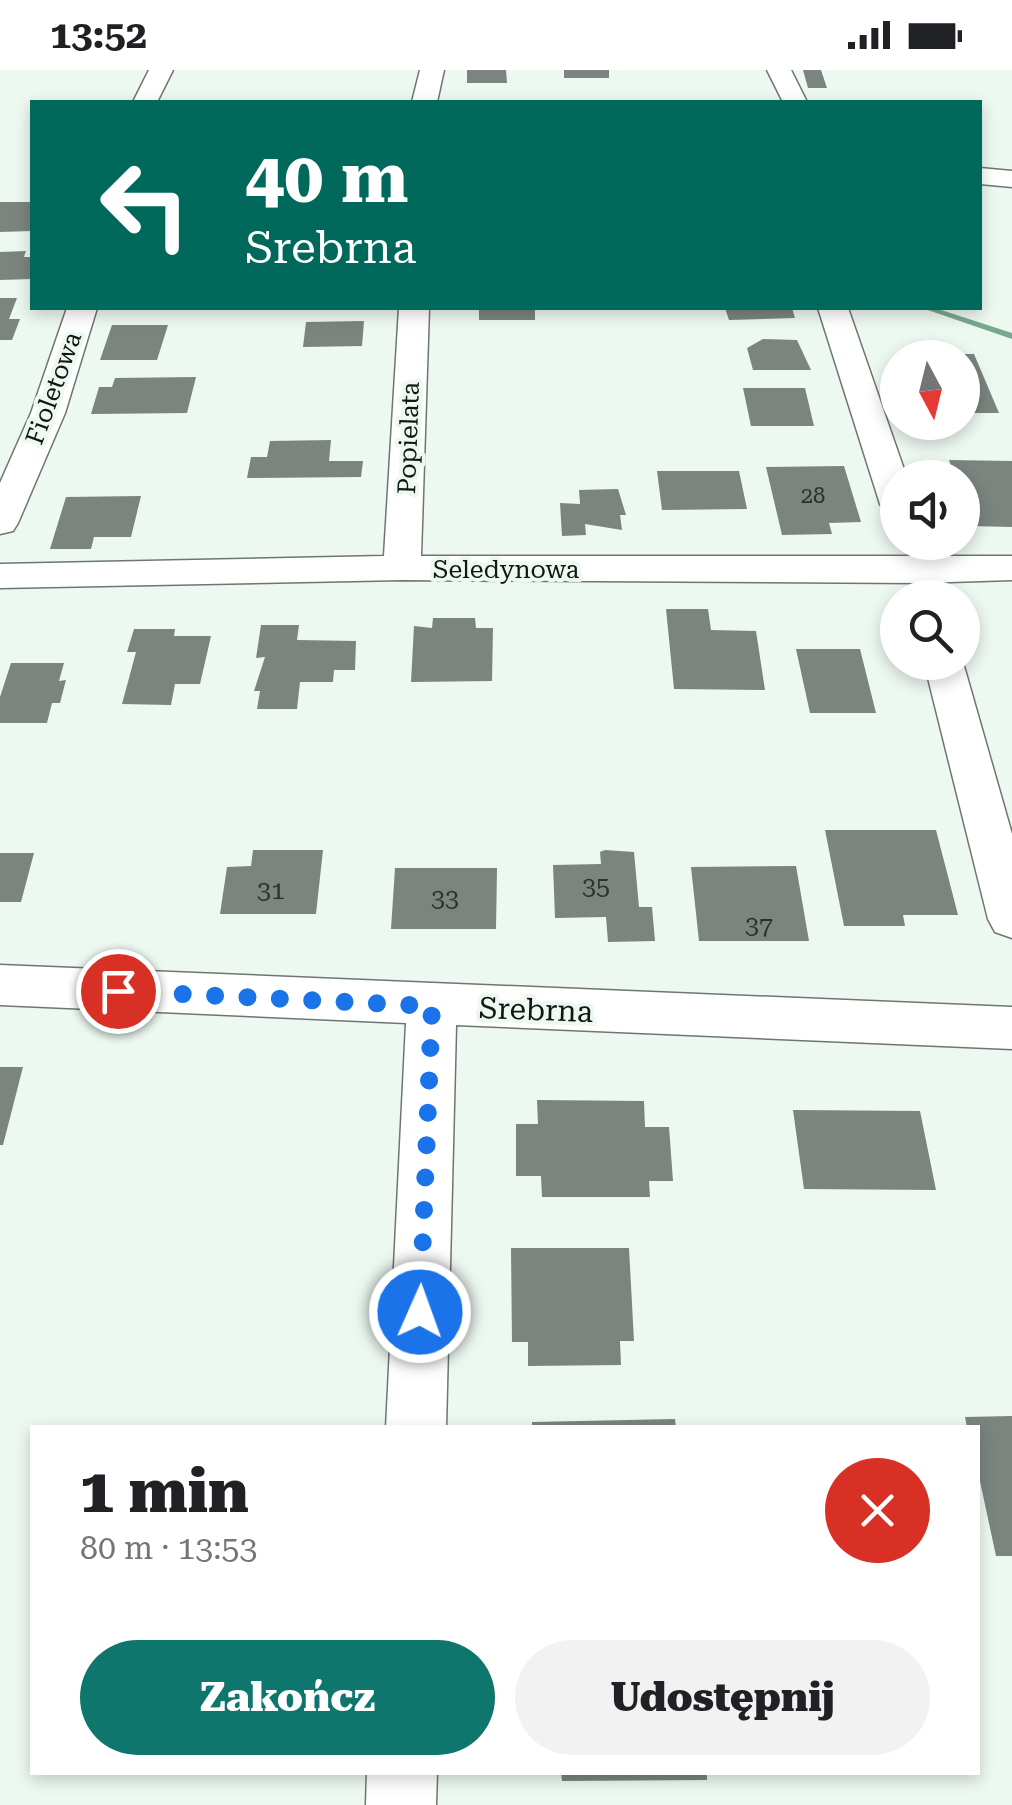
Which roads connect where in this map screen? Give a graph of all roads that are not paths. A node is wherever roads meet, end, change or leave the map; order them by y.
1 (161, 70) edge
2 (432, 70) edge
3 (779, 70) edge
4 (146, 100) edge
5 (425, 100) edge
6 (793, 100) edge
7 (982, 176) edge
8 (1012, 179) edge
9 (81, 310) edge
10 (414, 310) edge
11 (834, 310) edge
12 (883, 460) edge
13 (0, 524) edge
14 (402, 568) junction
15 (1012, 568) edge
16 (919, 570) edge
17 (0, 576) edge
18 (949, 680) edge
19 (1012, 919) edge
20 (0, 985) edge
21 (432, 1006) junction
22 (1012, 1028) edge
23 (416, 1425) edge
24 (402, 1775) edge
25 (401, 1805) edge

1 - 4 street
2 - 5 street
3 - 6 street
7 - 8 street
9 - 13 street, Fioletowa
10 - 14 street, Popielata
11 - 12 street
14 - 16 street, Seledynowa
14 - 17 street, Seledynowa
15 - 16 street, Seledynowa
18 - 19 street
20 - 21 street, Srebrna
21 - 22 street, Srebrna
21 - 23 street
24 - 25 street

